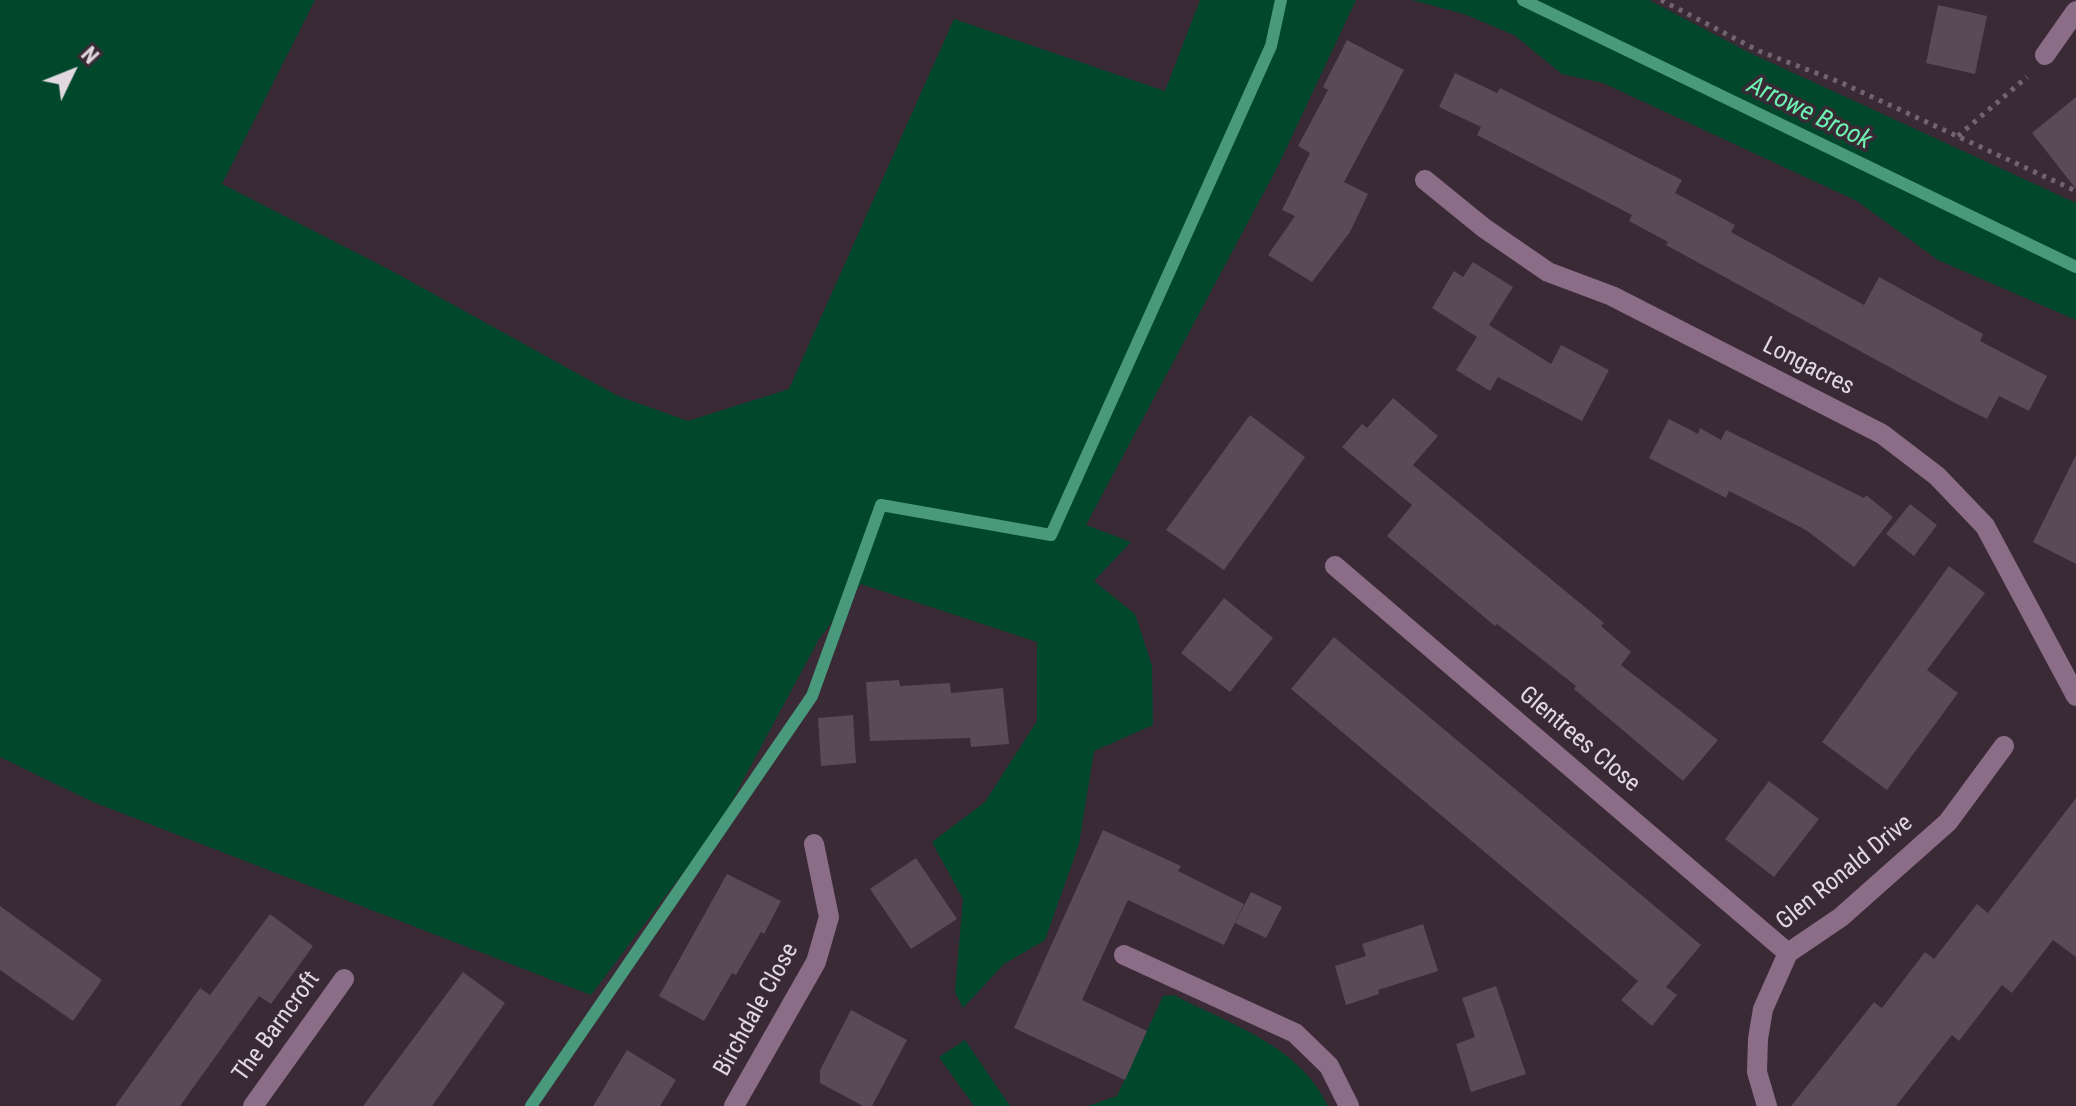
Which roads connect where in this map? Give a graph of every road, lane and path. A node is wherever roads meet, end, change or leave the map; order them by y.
1 (1661, 0) edge
2 (2076, 11) edge
3 (2045, 55) joint
4 (1958, 136) junction
5 (1425, 180) dead end
6 (2076, 191) edge
7 (1335, 566) dead end
8 (2076, 696) edge
9 (2004, 746) dead end
10 (814, 844) dead end
11 (1788, 953) junction
12 (1124, 955) dead end
13 (344, 979) dead end
14 (253, 1106) edge
15 (734, 1106) edge
16 (1349, 1106) edge
17 (1767, 1106) edge

1 - 4 path
2 - 3 street
3 - 4 path
4 - 6 path
5 - 8 street, Longacres
7 - 11 street, Glentrees Close
9 - 11 street, Glen Ronald Drive
10 - 15 street, Birchdale Close
11 - 17 street, Glen Ronald Drive
12 - 16 street
13 - 14 street, The Barncroft

